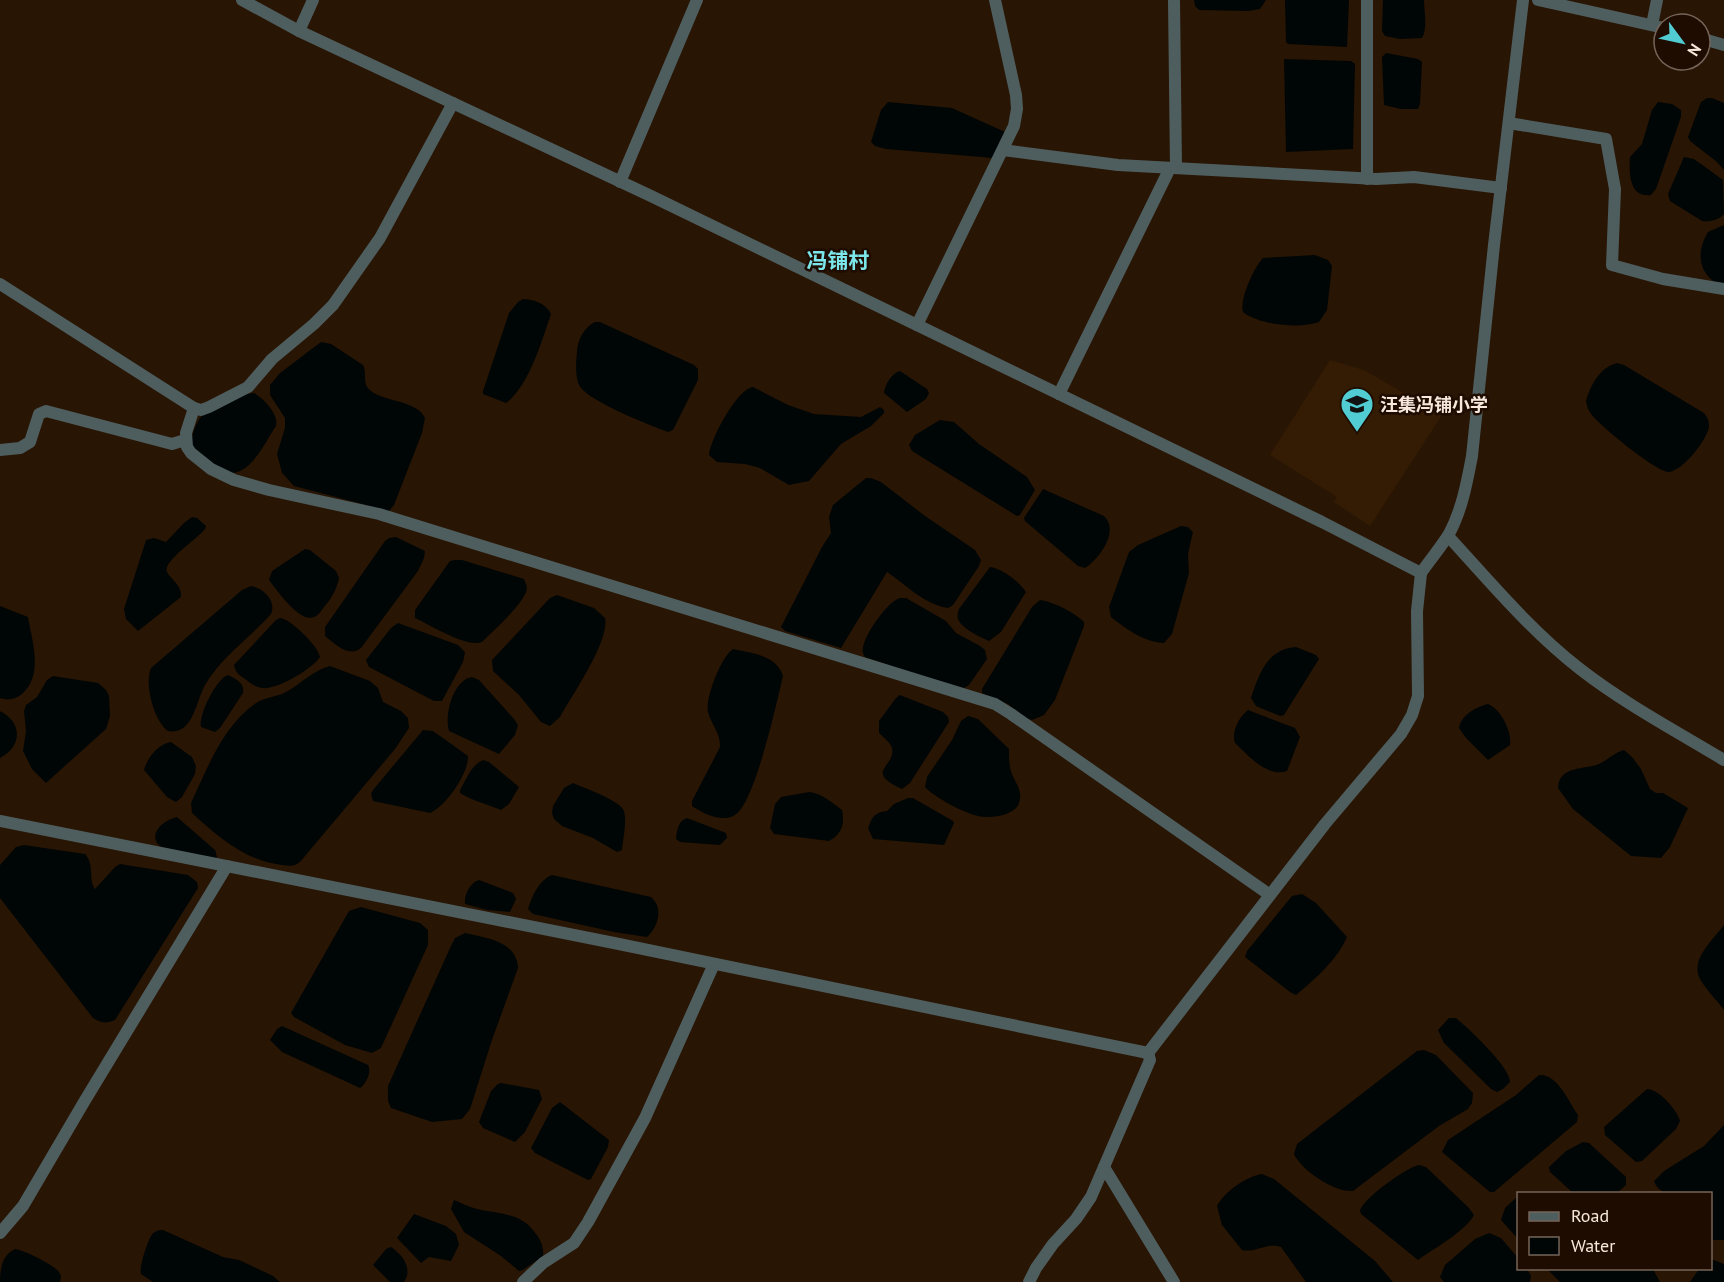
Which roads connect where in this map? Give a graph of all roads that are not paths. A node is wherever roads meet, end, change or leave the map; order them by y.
1 (242, 0) edge
2 (313, 0) edge
3 (697, 0) edge
4 (995, 0) edge
5 (1174, 0) edge
6 (1367, 0) edge
7 (1523, 0) edge
8 (1538, 0) edge
9 (1652, 25) edge
10 (299, 31) junction
11 (453, 103) junction
12 (1509, 123) junction
13 (1003, 150) junction
14 (1173, 168) junction
15 (1367, 179) junction
16 (620, 182) junction
17 (1501, 188) junction
18 (0, 284) edge
19 (1724, 289) edge
20 (917, 325) junction
21 (1059, 394) junction
22 (194, 408) junction
23 (185, 440) junction
24 (0, 450) edge
25 (1448, 536) junction
26 (1420, 573) junction
27 (1724, 760) edge
28 (0, 821) edge
29 (227, 866) junction
30 (1270, 895) junction
31 (714, 964) junction
32 (1148, 1053) junction
33 (1104, 1167) junction
34 (0, 1233) edge
35 (523, 1282) edge
36 (1029, 1282) edge
37 (1174, 1282) edge

1 - 10 street
2 - 10 street
3 - 16 street
4 - 13 street
5 - 14 street
6 - 15 street
7 - 12 street
8 - 9 street
10 - 11 street
11 - 16 street
11 - 22 street
12 - 17 street
12 - 19 street
13 - 14 street
13 - 20 street
14 - 15 street
14 - 21 street
15 - 17 street
16 - 20 street
17 - 25 street
18 - 22 street
20 - 21 street
21 - 26 street
22 - 23 street
23 - 24 street
23 - 30 street
25 - 26 street
25 - 27 street
26 - 30 street
28 - 29 street
29 - 31 street
29 - 34 street
30 - 32 street
31 - 32 street
31 - 35 street
32 - 33 street
33 - 36 street
33 - 37 street

